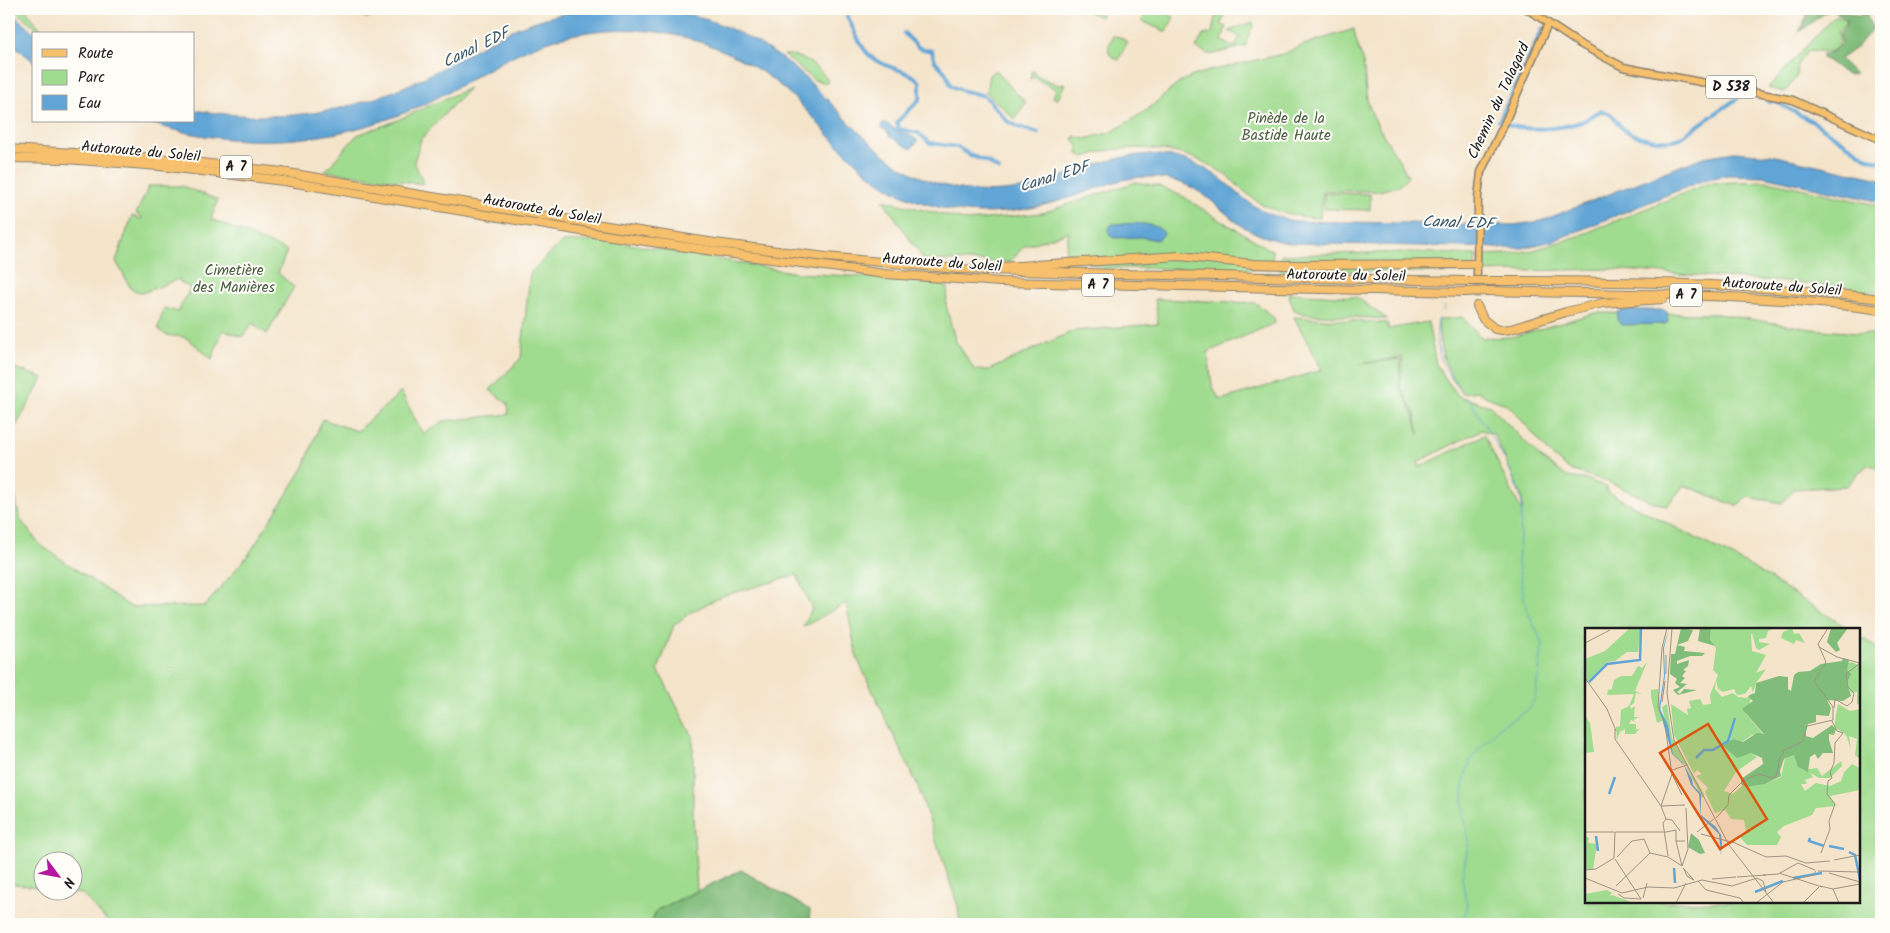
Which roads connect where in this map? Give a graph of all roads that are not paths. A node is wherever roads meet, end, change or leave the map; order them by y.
1 (1521, 9) edge
2 (1527, 9) edge
3 (1547, 26) junction
4 (1578, 44) junction
5 (1881, 140) edge
6 (9, 148) edge
7 (9, 158) edge
8 (461, 206) junction
9 (1477, 261) junction
10 (958, 269) junction
11 (1477, 274) tunnel mouth
12 (1712, 295) junction
13 (1881, 299) edge
14 (1477, 302) tunnel mouth
15 (1881, 310) edge

1 - 3 main road, D 538
2 - 4 main road, D 538
3 - 4 main road, D 538
3 - 9 main road, Chemin du Talagard
4 - 5 main road, D 538
6 - 8 highway, Autoroute du Soleil / A 7
7 - 8 highway, Autoroute du Soleil / A 7
8 - 10 highway, Autoroute du Soleil / A 7
8 - 12 highway, Autoroute du Soleil / A 7, bridge
9 - 10 highway
9 - 11 main road, Chemin du Talagard
10 - 13 highway, Autoroute du Soleil / A 7, bridge
12 - 14 highway
12 - 15 highway, Autoroute du Soleil / A 7

